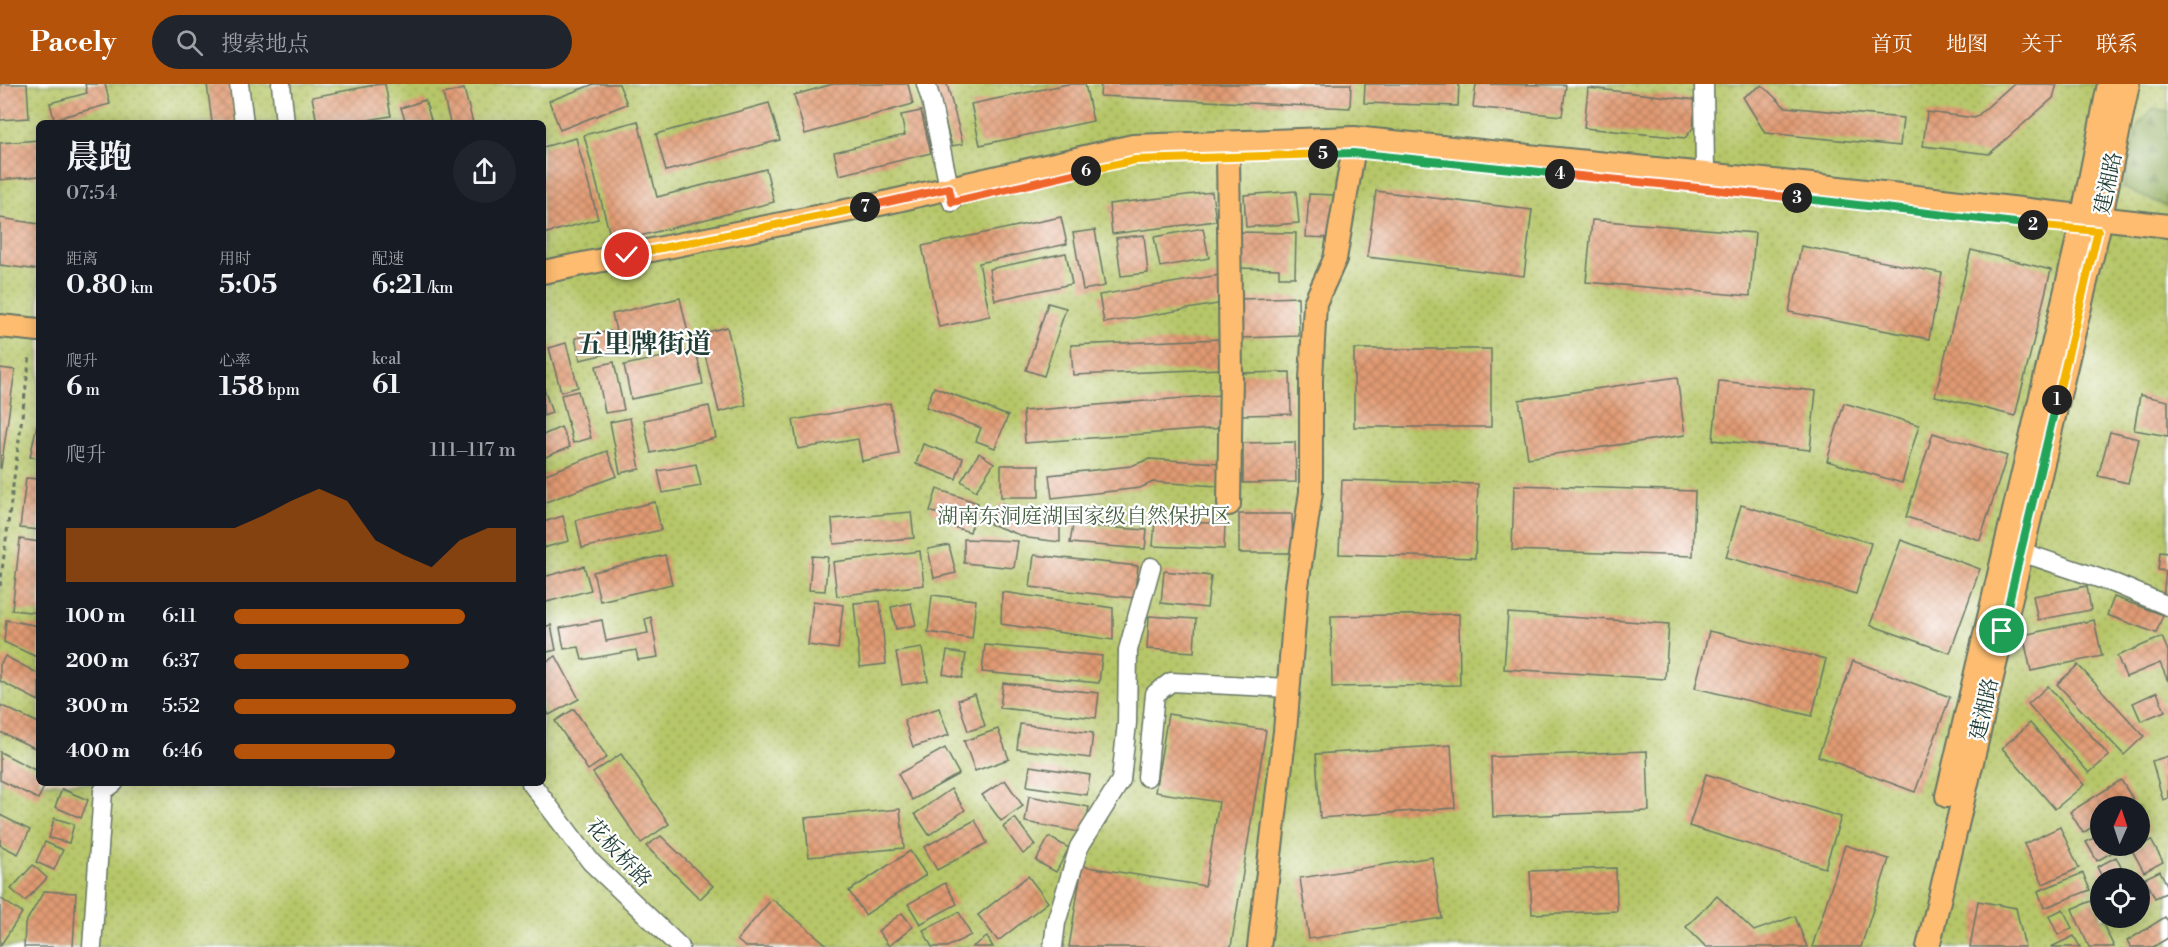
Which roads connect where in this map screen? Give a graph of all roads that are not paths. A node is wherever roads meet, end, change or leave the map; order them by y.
1 (239, 84) edge
2 (280, 84) edge
3 (926, 84) edge
4 (1704, 84) edge
5 (2109, 84) edge
6 (2128, 84) edge
7 (244, 120) edge
8 (285, 120) edge
9 (1353, 153) junction
10 (1228, 157) junction
11 (1705, 174) junction
12 (950, 195) junction
13 (2090, 223) junction
14 (2168, 226) edge
15 (2168, 240) edge
16 (546, 271) edge
17 (546, 286) edge
18 (0, 315) edge
19 (36, 318) edge
20 (0, 327) edge
21 (36, 330) edge
22 (1229, 504) dead end
23 (2021, 552) junction
24 (1151, 567) dead end
25 (2168, 606) edge
26 (1289, 688) junction
27 (1147, 777) dead end
28 (110, 786) edge
29 (533, 786) edge
30 (92, 947) edge
31 (680, 947) edge
32 (1053, 947) edge
33 (1259, 947) edge
34 (1912, 947) edge
35 (1928, 947) edge

1 - 7 street
2 - 8 street
3 - 12 street
4 - 11 street
5 - 13 main road, 建湘路
6 - 13 main road, 建湘路
9 - 10 main road
9 - 13 main road
9 - 26 main road
10 - 12 main road
10 - 22 main road
11 - 12 main road
11 - 13 main road
12 - 16 main road
12 - 17 main road
13 - 14 main road
13 - 15 main road
13 - 23 main road, 建湘路
13 - 34 main road, 建湘路
18 - 19 main road
20 - 21 main road
23 - 25 street
23 - 35 main road, 建湘路
24 - 32 street
26 - 27 street
26 - 33 main road
28 - 30 street
29 - 31 street, 花板桥路

